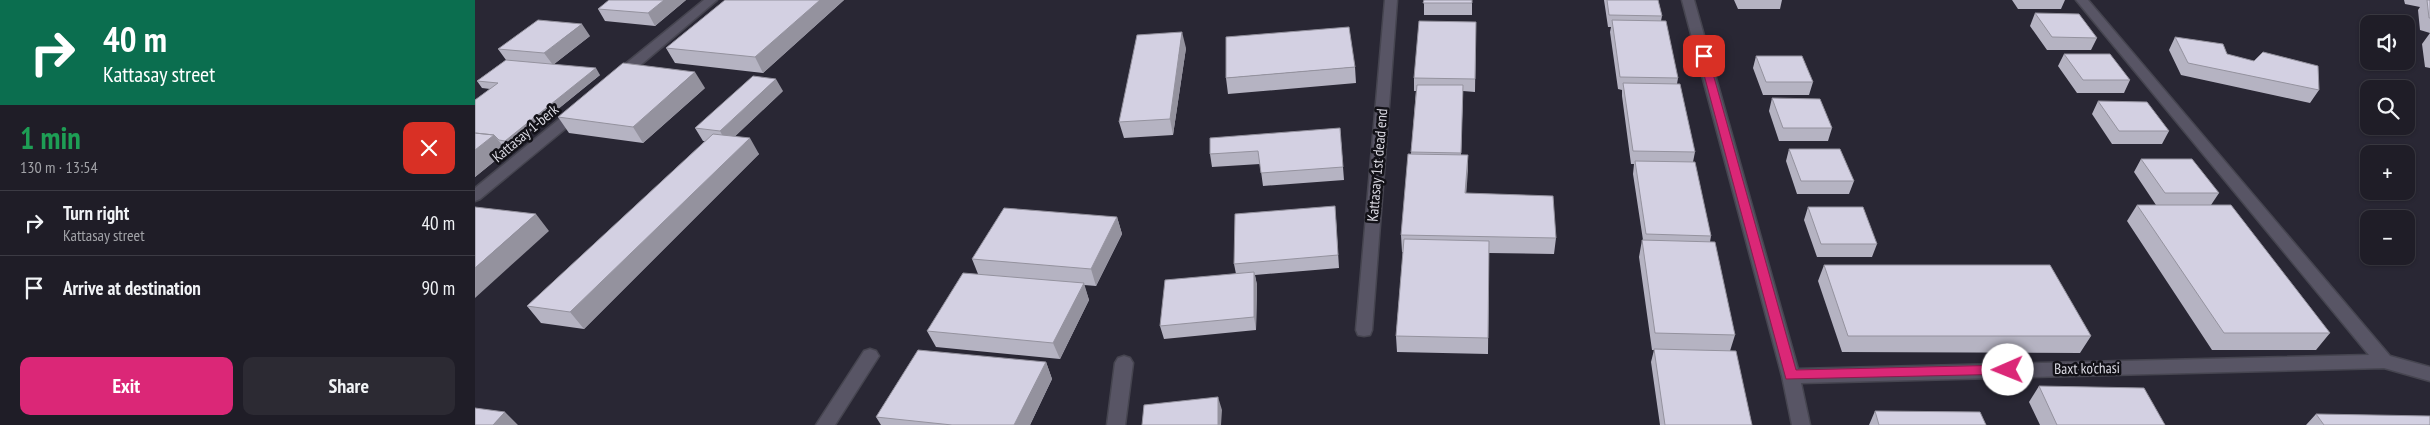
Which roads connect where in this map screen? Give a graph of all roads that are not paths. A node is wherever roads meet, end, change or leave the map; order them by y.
1 (711, 0) edge
2 (1391, 0) edge
3 (1688, 0) edge
4 (2082, 0) edge
5 (604, 88) edge
6 (589, 101) edge
7 (475, 196) edge
8 (1364, 330) dead end
9 (871, 356) dead end
10 (2384, 361) junction
11 (1124, 363) dead end
12 (2430, 374) edge
13 (1791, 376) junction
14 (825, 425) edge
15 (1116, 425) edge
16 (1801, 425) edge

1 - 5 street
2 - 8 street, Kattasay 1st dead end
3 - 13 street
4 - 10 street
6 - 7 street, Kattasay 1-berk
9 - 14 street
10 - 12 street, Baxt ko'chasi
10 - 13 street, Baxt ko'chasi
11 - 15 street
13 - 16 street

